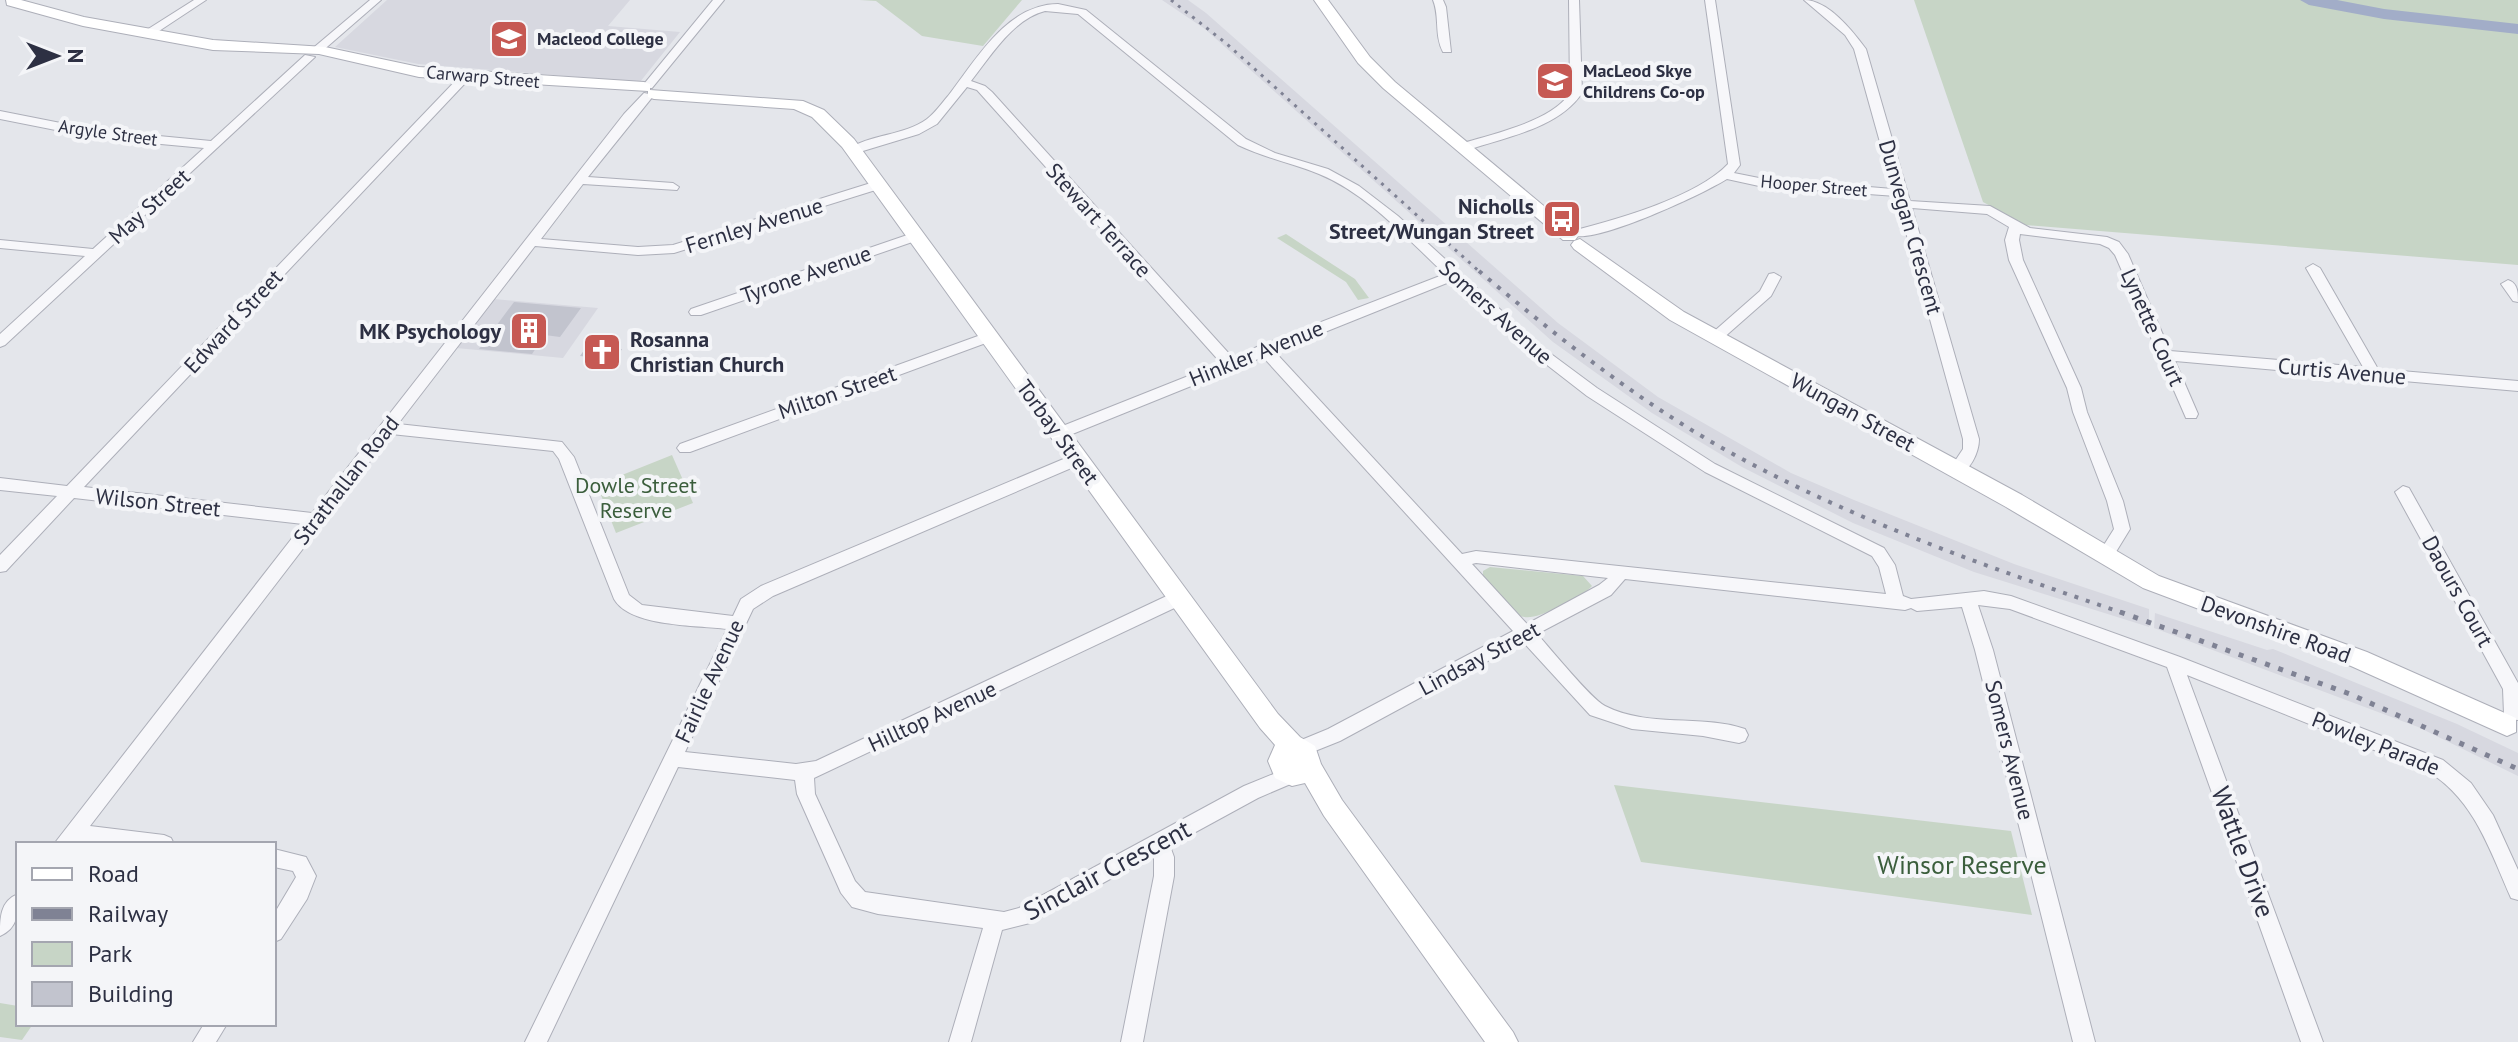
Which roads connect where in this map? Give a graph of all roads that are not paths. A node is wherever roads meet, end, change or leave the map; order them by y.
1 (201, 0) edge
2 (376, 0) edge
3 (719, 0) edge
4 (1438, 0) edge
5 (1574, 0) edge
6 (1710, 0) edge
7 (1809, 0) edge
8 (1316, 2) edge
9 (13, 3) edge
10 (1048, 7) edge
11 (149, 33) junction
12 (1461, 51) dead end
13 (317, 54) junction
14 (466, 76) junction
15 (966, 83) junction
16 (648, 91) junction
17 (819, 108) joint
18 (0, 115) edge
19 (216, 145) junction
20 (851, 146) junction
21 (1464, 147) junction
22 (1727, 175) junction
23 (579, 180) junction
24 (878, 185) junction
25 (673, 187) dead end
26 (1902, 198) junction
27 (2016, 227) junction
28 (916, 236) junction
29 (1581, 238) junction
30 (531, 242) junction
31 (0, 244) edge
32 (2111, 244) joint
33 (97, 253) junction
34 (2313, 268) dead end
35 (1454, 275) junction
36 (1774, 277) dead end
37 (2508, 284) dead end
38 (2518, 298) edge
39 (696, 312) dead end
40 (989, 337) junction
41 (1716, 337) junction
42 (0, 342) edge
43 (1264, 349) junction
44 (2165, 355) junction
45 (1229, 363) junction
46 (2374, 374) junction
47 (2518, 386) edge
48 (2191, 414) dead end
49 (386, 428) junction
50 (1060, 433) junction
51 (685, 448) dead end
52 (1078, 459) junction
53 (1957, 470) junction
54 (0, 484) edge
55 (71, 492) junction
56 (2403, 492) dead end
57 (316, 519) junction
58 (2105, 556) junction
59 (0, 566) edge
60 (1463, 566) junction
61 (1618, 574) junction
62 (1179, 598) junction
63 (1896, 602) junction
64 (1969, 604) junction
65 (736, 623) junction
66 (1525, 633) junction
67 (2174, 662) junction
68 (2514, 713) edge
69 (1739, 735) dead end
70 (672, 758) junction
71 (1296, 761) junction
72 (804, 772) junction
73 (69, 838) edge
74 (132, 842) edge
75 (1159, 842) junction
76 (276, 858) edge
77 (2518, 891) edge
78 (16, 906) edge
79 (995, 920) junction
80 (0, 926) edge
81 (276, 929) edge
82 (536, 1042) edge
83 (960, 1042) edge
84 (1132, 1042) edge
85 (1503, 1042) edge
86 (2084, 1042) edge
87 (2312, 1042) edge

1 - 11 street
2 - 13 street, May Street
3 - 16 street, Strathallan Road
4 - 12 street
5 - 21 street
6 - 22 street
7 - 26 street, Dunvegan Crescent
8 - 21 street, Wungan Street
9 - 11 street, Carwarp Street
10 - 15 street
10 - 35 street, Somers Avenue
11 - 13 street, Carwarp Street
13 - 14 street, Carwarp Street
13 - 19 street, May Street
14 - 16 street, Carwarp Street
14 - 55 street, Edward Street
15 - 20 street
15 - 45 street, Stewart Terrace
16 - 17 street, Carwarp Street
16 - 23 street, Strathallan Road
17 - 20 street, Torbay Street
18 - 19 street, Argyle Street
19 - 33 street, May Street
20 - 24 street, Torbay Street
21 - 29 street, Wungan Street
22 - 26 street, Hooper Street
22 - 29 street
23 - 25 street
23 - 30 street, Strathallan Road
24 - 28 street, Torbay Street
24 - 30 street, Fernley Avenue
26 - 27 street, Hooper Street
26 - 53 street, Dunvegan Crescent
27 - 32 street, Hooper Street
27 - 58 street
28 - 39 street, Tyrone Avenue
28 - 40 street, Torbay Street
29 - 41 street, Wungan Street
30 - 49 street, Strathallan Road
31 - 33 street
32 - 44 street, Lynette Court
33 - 42 street, May Street
34 - 46 street
35 - 43 street, Hinkler Avenue
35 - 63 street, Somers Avenue
36 - 41 street
37 - 38 street
40 - 50 street, Torbay Street
40 - 51 street, Milton Street
41 - 53 street, Wungan Street
43 - 45 street, Hinkler Avenue
43 - 60 street
44 - 46 street, Curtis Avenue
44 - 48 street, Lynette Court
45 - 50 street, Hinkler Avenue
46 - 47 street, Curtis Avenue
49 - 57 street, Strathallan Road
49 - 65 street
50 - 52 street, Torbay Street
52 - 62 street, Torbay Street
52 - 65 street, Fairlie Avenue
53 - 58 street, Wungan Street
54 - 55 street, Wilson Street
55 - 57 street, Wilson Street
55 - 59 street, Edward Street
56 - 68 street, Daours Court
57 - 73 street, Strathallan Road
58 - 68 street, Devonshire Road
60 - 61 street
60 - 66 street
61 - 63 street
61 - 66 street, Lindsay Street
62 - 71 street, Torbay Street
62 - 72 street, Hilltop Avenue
63 - 64 street
64 - 67 street
64 - 86 street, Somers Avenue
65 - 70 street, Fairlie Avenue
66 - 69 street
66 - 71 street, Lindsay Street
67 - 77 street, Powley Parade
67 - 87 street, Wattle Drive
70 - 72 street, Hilltop Avenue
70 - 82 street, Fairlie Avenue
71 - 75 street, Sinclair Crescent
71 - 85 street, Torbay Street
72 - 79 street, Sinclair Crescent
73 - 74 street
75 - 79 street, Sinclair Crescent
75 - 84 street
76 - 81 street
78 - 80 street
79 - 83 street

